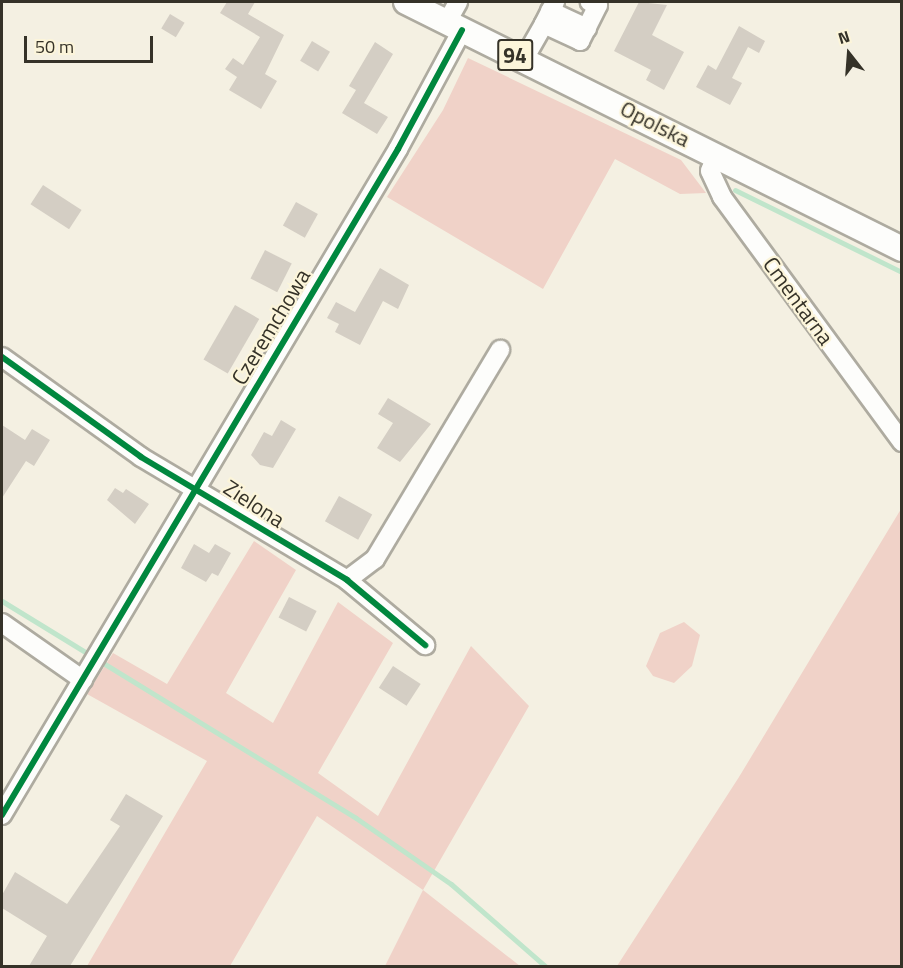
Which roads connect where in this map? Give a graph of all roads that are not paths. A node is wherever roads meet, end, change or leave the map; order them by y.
1 (406, 2) edge
2 (552, 9) edge
3 (590, 16) edge
4 (456, 18) edge
5 (524, 59) junction
6 (716, 156) junction
7 (902, 249) edge
8 (500, 350) dead end
9 (2, 357) edge
10 (902, 442) edge
11 (195, 490) junction
12 (347, 580) junction
13 (2, 623) edge
14 (425, 645) dead end
15 (86, 674) junction
16 (2, 815) edge

1 - 4 main road, Opolska / 94
2 - 3 street
2 - 3 street
2 - 5 street
4 - 5 main road, Opolska / 94
4 - 11 street, Czeremchowa
5 - 6 main road, Opolska / 94
6 - 7 main road, Opolska / 94
6 - 10 street, Cmentarna
8 - 12 street
9 - 11 street, Zielona
11 - 12 street, Zielona
11 - 15 street, Czeremchowa
12 - 14 street, Zielona
13 - 15 street
15 - 16 street

